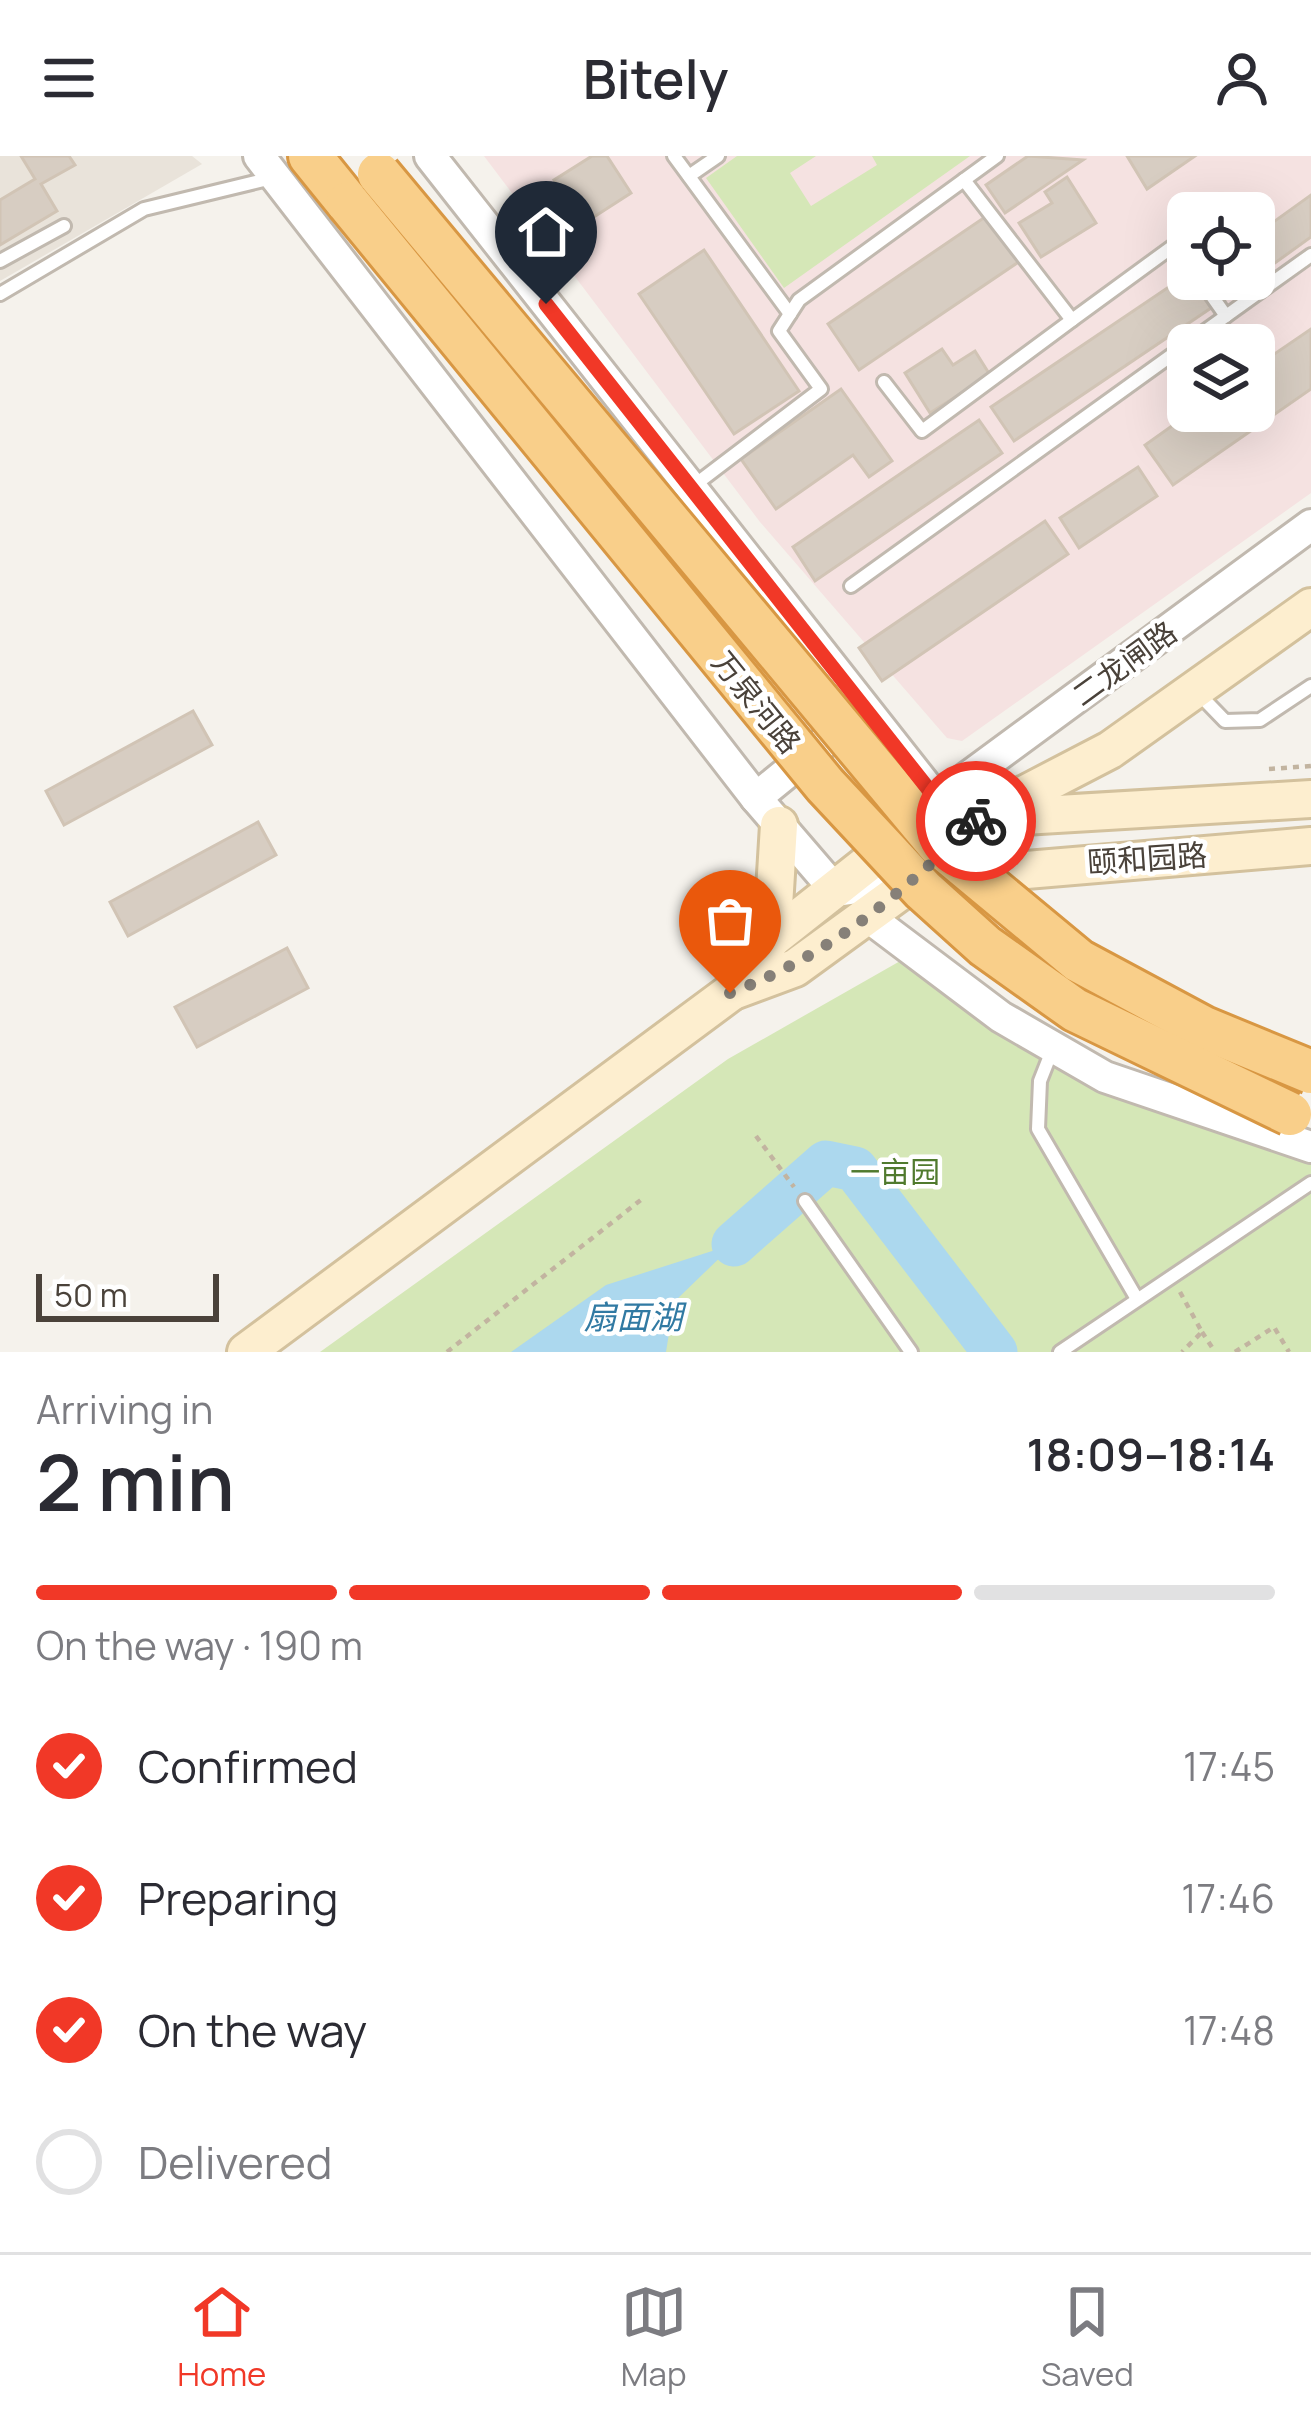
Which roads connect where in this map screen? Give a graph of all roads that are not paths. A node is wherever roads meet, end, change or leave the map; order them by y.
1 (430, 156) edge
2 (674, 156) edge
3 (718, 156) edge
4 (997, 156) edge
5 (282, 163) edge
6 (372, 165) edge
7 (689, 176) junction
8 (964, 180) junction
9 (64, 226) dead end
10 (1167, 251) edge
11 (1311, 255) edge
12 (0, 261) edge
13 (0, 294) edge
14 (1215, 300) edge
15 (790, 314) junction
16 (1226, 316) junction
17 (1072, 320) junction
18 (884, 382) dead end
19 (691, 488) junction
20 (1311, 525) edge
21 (851, 586) dead end
22 (1311, 607) edge
23 (1311, 686) edge
24 (1195, 690) junction
25 (864, 709) junction
26 (807, 756) junction
27 (937, 800) junction
28 (1311, 800) edge
29 (768, 812) junction
30 (979, 818) junction
31 (1311, 846) edge
32 (887, 848) junction
33 (916, 880) junction
34 (836, 891) junction
35 (867, 916) junction
36 (772, 939) junction
37 (730, 993) junction
38 (1054, 1047) junction
39 (1311, 1072) edge
40 (1311, 1119) edge
41 (1311, 1147) edge
42 (1311, 1183) edge
43 (805, 1201) dead end
44 (1137, 1299) junction
45 (245, 1352) edge
46 (911, 1352) edge
47 (1060, 1352) edge

1 - 19 street
2 - 7 lane
3 - 7 lane
4 - 8 lane
5 - 13 lane
5 - 29 street, 万泉河路
5 - 40 highway, 万泉河路, bridge
6 - 39 highway, 万泉河路, bridge
7 - 15 lane
8 - 15 lane
8 - 17 lane
9 - 12 lane
10 - 17 lane
11 - 16 lane
14 - 16 lane
15 - 19 lane
16 - 21 lane
17 - 18 lane
19 - 25 street
20 - 27 street, 二龙闸路
22 - 24 main road, 二龙闸路
23 - 24 lane
24 - 30 main road, 二龙闸路
25 - 26 street
25 - 27 street
26 - 29 street
26 - 32 street
27 - 30 street
27 - 32 main road
28 - 30 main road, 颐和园路
29 - 34 street, 万泉河路
29 - 36 main road
30 - 33 main road, 二龙闸路
31 - 33 main road, 颐和园路
32 - 33 street
32 - 34 main road
33 - 34 street
33 - 35 main road
34 - 36 main road
35 - 37 main road
35 - 38 street
36 - 37 main road
37 - 45 main road
38 - 41 street
38 - 44 lane
42 - 44 lane
43 - 46 lane
44 - 47 lane

